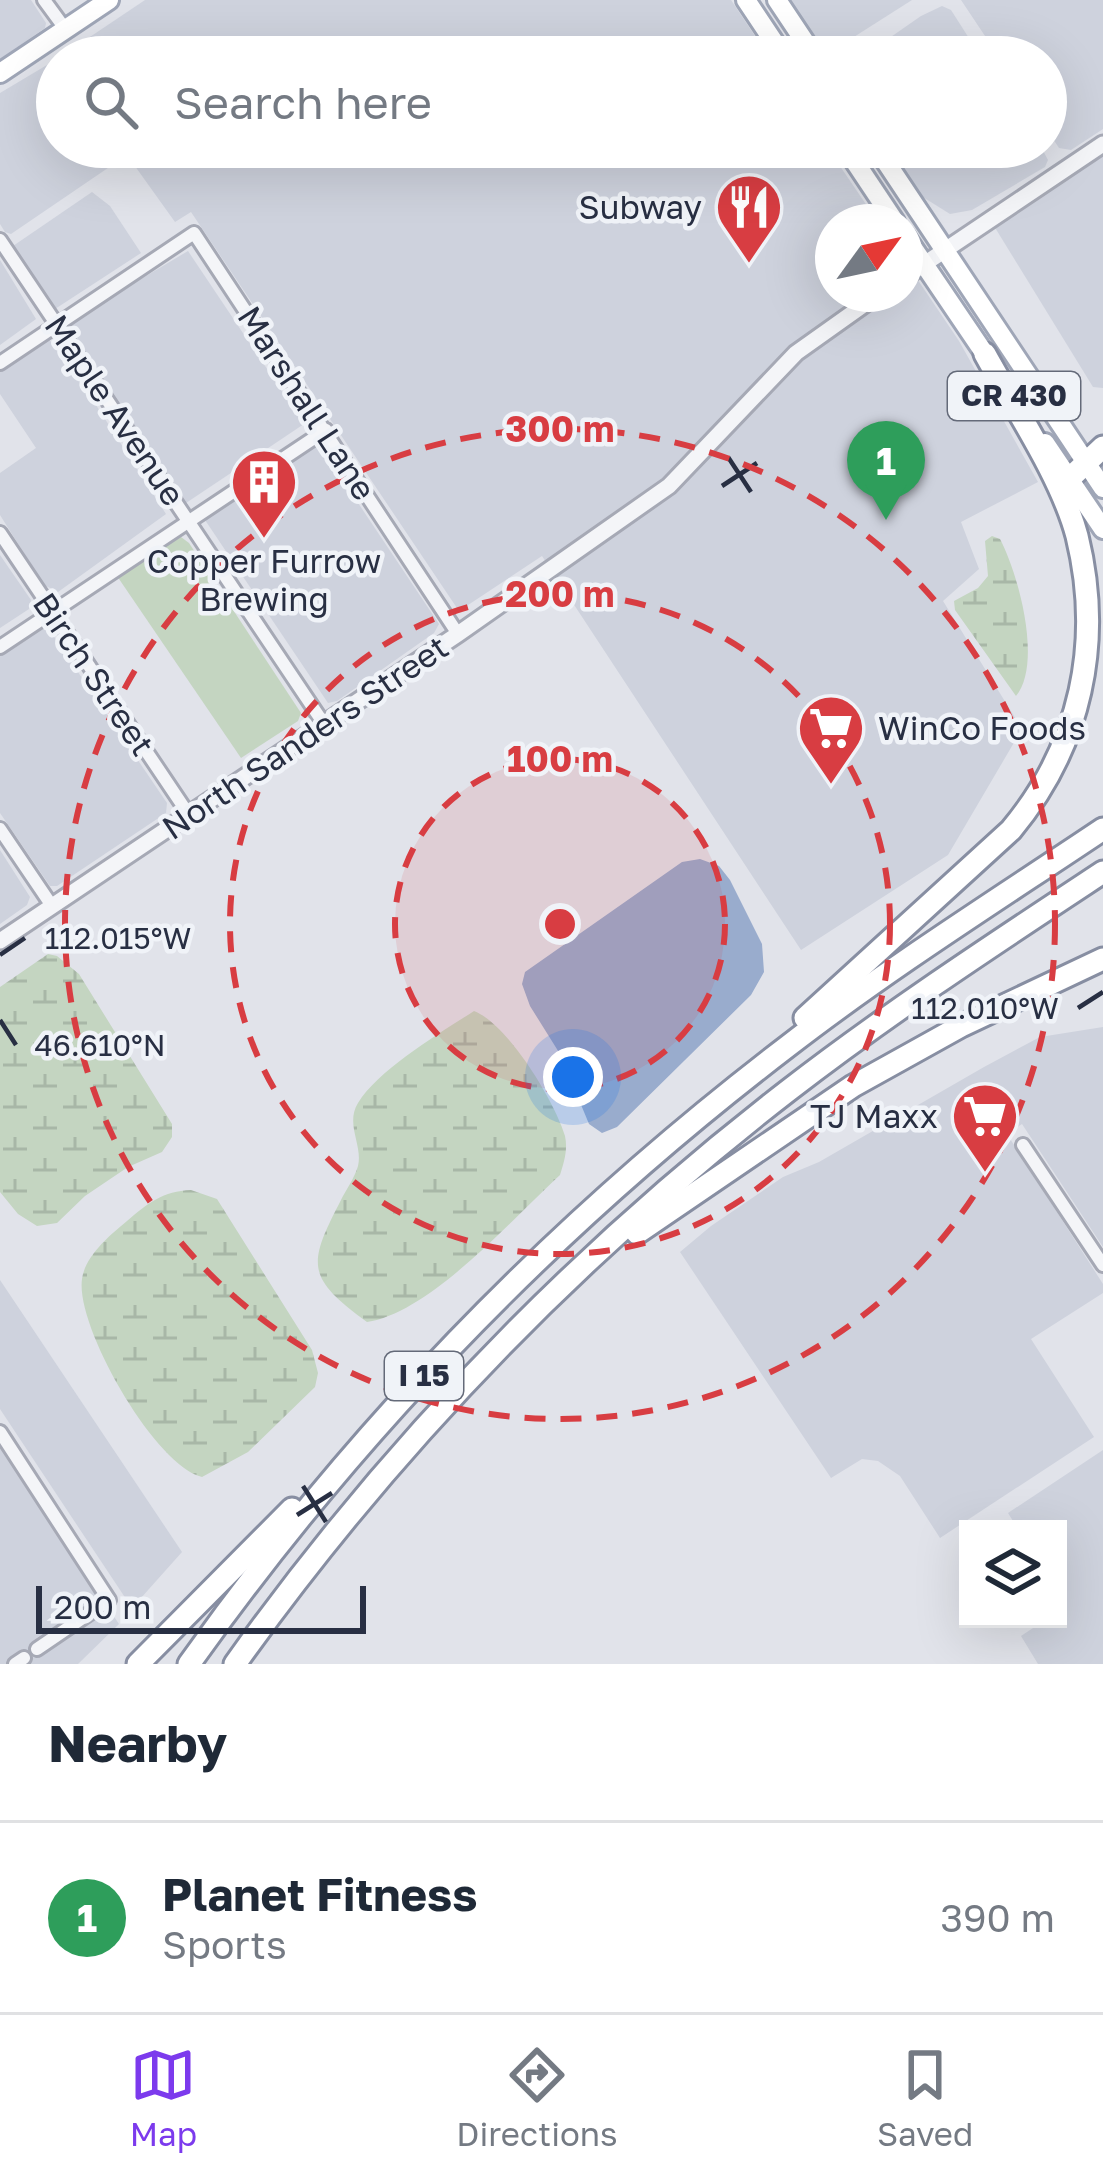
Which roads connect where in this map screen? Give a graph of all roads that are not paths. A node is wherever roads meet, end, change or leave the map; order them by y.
1 (44, 0) edge
2 (746, 0) edge
3 (777, 0) edge
4 (113, 1) edge
5 (66, 29) junction
6 (56, 36) edge
7 (770, 36) edge
8 (801, 36) edge
9 (36, 49) edge
10 (0, 73) edge
11 (1103, 144) edge
12 (859, 168) edge
13 (890, 168) edge
14 (883, 204) edge
15 (0, 240) edge
16 (945, 250) junction
17 (924, 264) joint
18 (854, 312) edge
19 (58, 325) junction
20 (985, 354) junction
21 (0, 363) edge
22 (326, 430) junction
23 (1092, 468) edge
24 (189, 521) junction
25 (1103, 529) edge
26 (0, 533) edge
27 (52, 612) junction
28 (458, 634) junction
29 (0, 647) edge
30 (324, 724) junction
31 (189, 815) junction
32 (0, 829) edge
33 (1103, 830) edge
34 (1103, 872) edge
35 (52, 907) junction
36 (0, 941) edge
37 (1103, 958) edge
38 (693, 1121) junction
39 (1023, 1145) dead end
40 (1103, 1265) edge
41 (572, 1277) junction
42 (375, 1430) junction
43 (0, 1432) edge
44 (37, 1649) dead end
45 (138, 1664) edge
46 (189, 1664) edge
47 (235, 1664) edge

1 - 5 street
2 - 7 main road
3 - 8 main road
4 - 5 main road
5 - 6 main road
9 - 10 main road
11 - 16 street
12 - 14 main road
13 - 16 main road, CR 430
15 - 19 street, Maple Avenue
16 - 17 street
16 - 23 main road, CR 430
17 - 20 main road, CR 430
18 - 28 street, North Sanders Street
19 - 21 street
19 - 22 street, Marshall Lane
19 - 24 street, Maple Avenue
20 - 23 main road, CR 430
20 - 38 highway
22 - 24 street
22 - 28 street, Marshall Lane
23 - 25 main road, CR 430
24 - 27 street
24 - 30 street, Maple Avenue
26 - 27 street, Birch Street
27 - 29 street
27 - 31 street, Birch Street
28 - 30 street, North Sanders Street
30 - 31 street, North Sanders Street
31 - 35 street, North Sanders Street
32 - 35 street
33 - 38 highway, I 15
34 - 41 highway, I 15
35 - 36 street, North Sanders Street
37 - 41 highway
38 - 42 highway, I 15
39 - 40 street
41 - 47 highway, I 15
42 - 45 highway
42 - 46 highway, I 15
43 - 44 street

